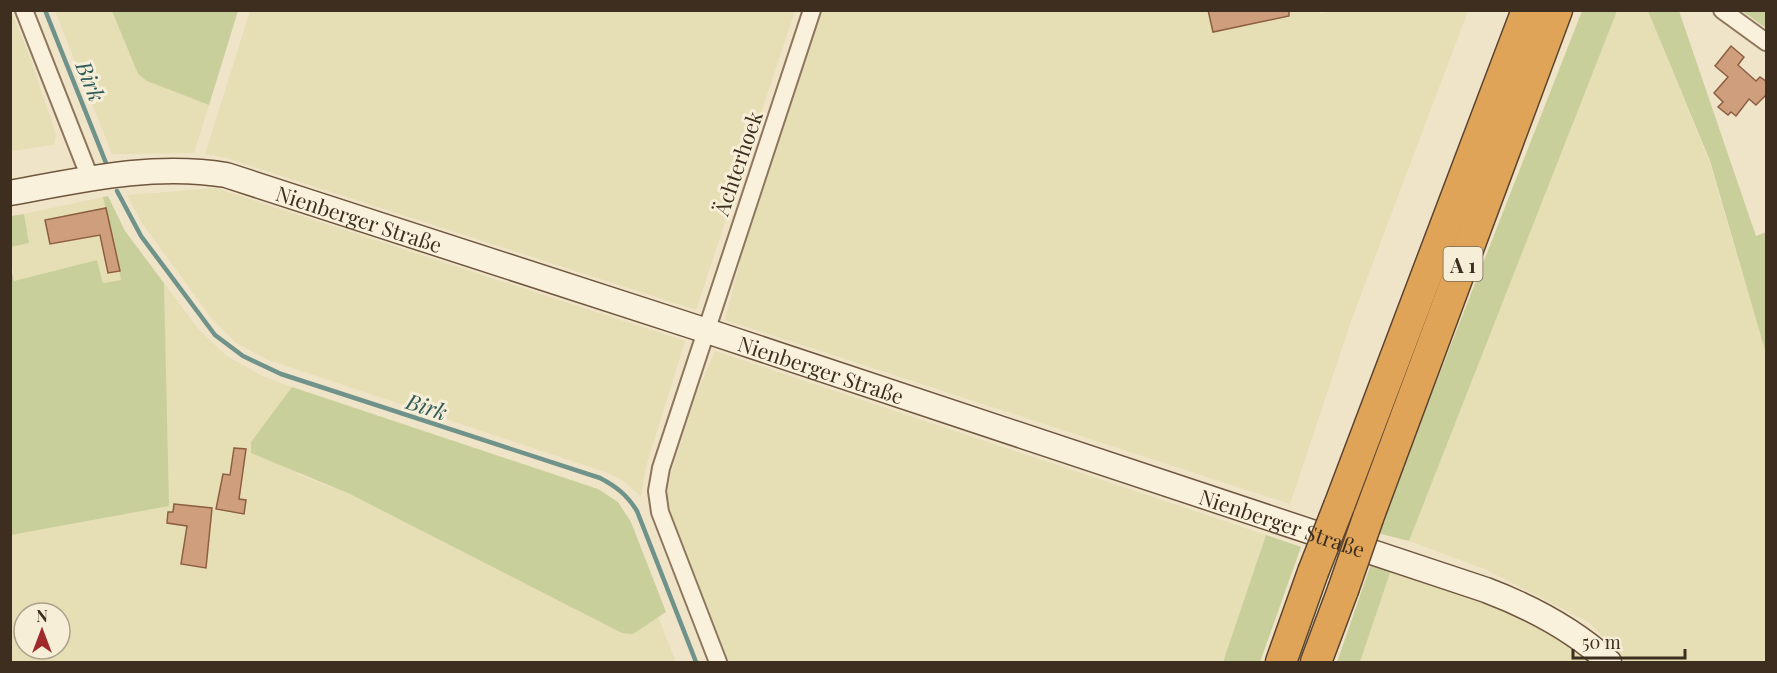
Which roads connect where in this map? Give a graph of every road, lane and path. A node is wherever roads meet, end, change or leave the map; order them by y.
1 (24, 10) edge
2 (812, 10) edge
3 (1527, 10) edge
4 (1557, 10) edge
5 (1722, 10) edge
6 (1767, 42) edge
7 (90, 178) junction
8 (10, 194) edge
9 (704, 330) junction
10 (718, 663) edge
11 (1281, 663) edge
12 (1316, 663) edge
13 (1609, 663) edge

1 - 7 street
2 - 9 street, Ächterhoek
3 - 11 highway, A 1, bridge
4 - 12 highway, A 1, bridge
5 - 6 street
7 - 8 street, Nienberger Straße
7 - 9 street, Nienberger Straße
9 - 10 street, Ächterhoek
9 - 13 street, Nienberger Straße

